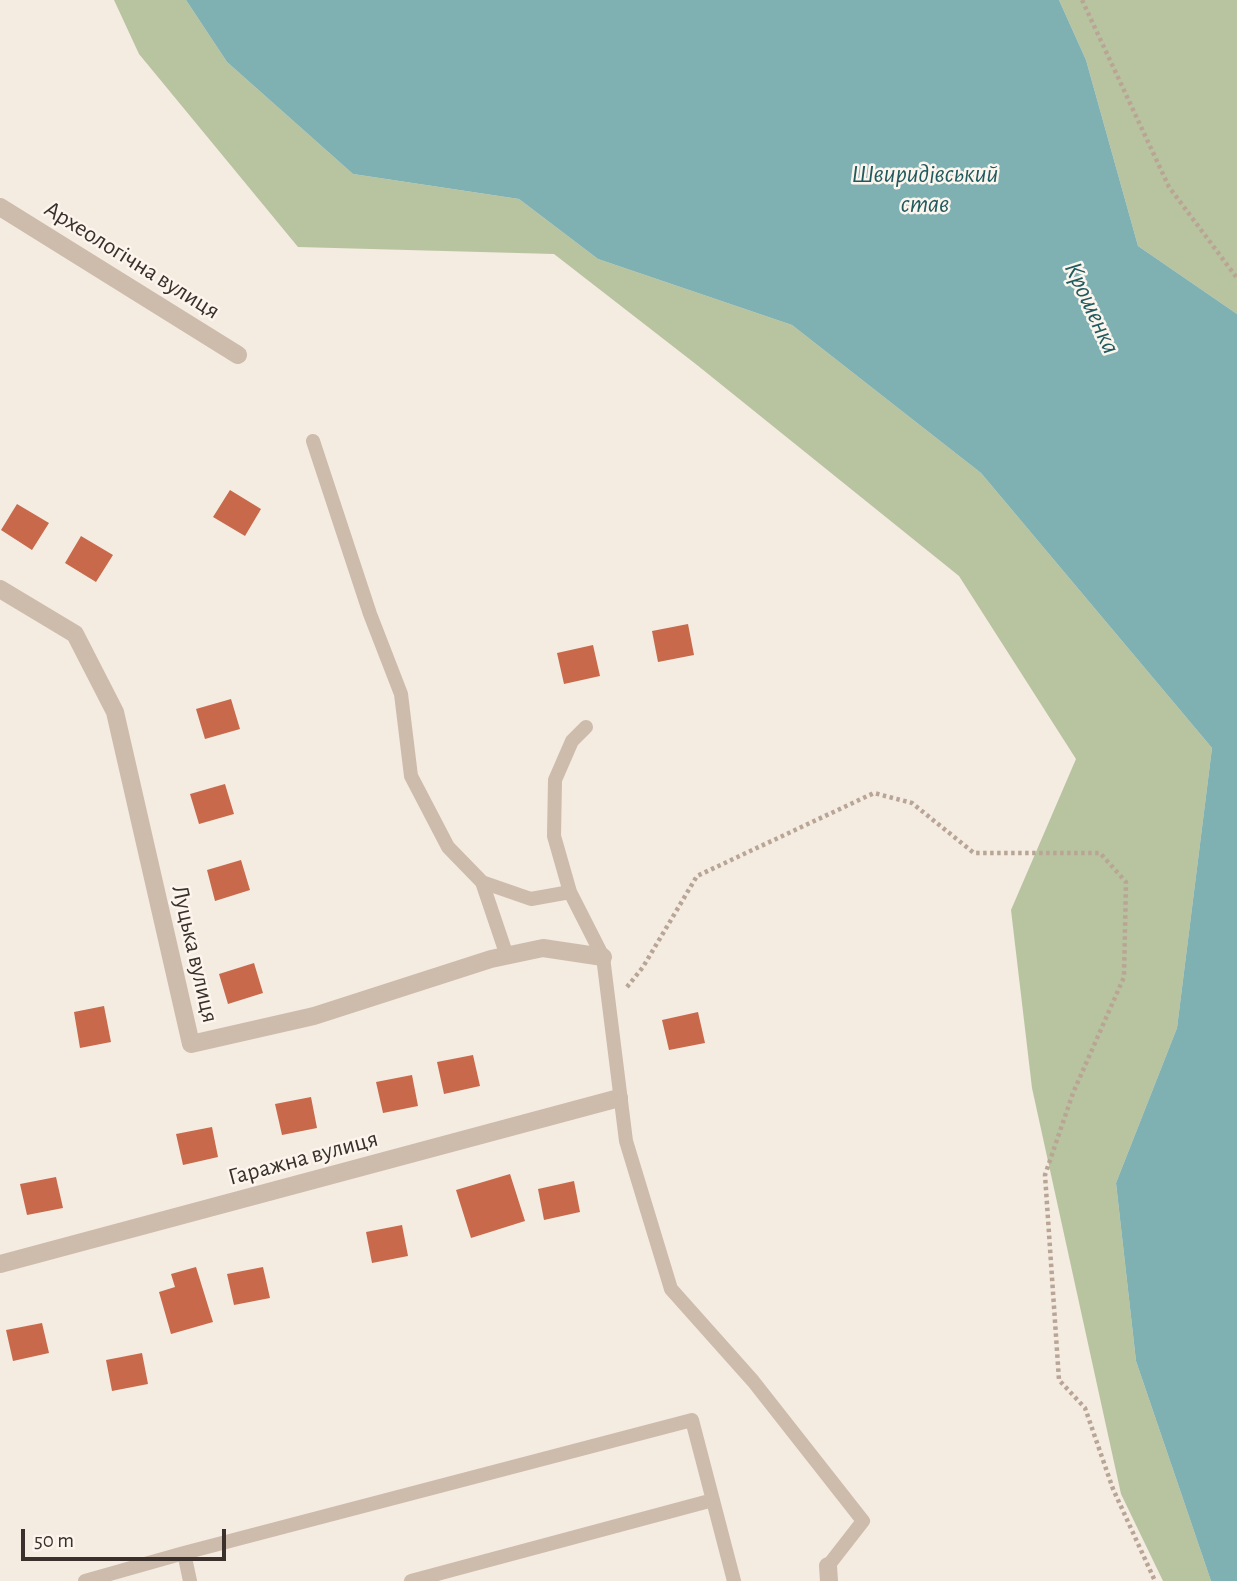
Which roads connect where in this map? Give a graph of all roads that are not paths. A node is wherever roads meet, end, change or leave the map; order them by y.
1 (0, 207) edge
2 (238, 355) dead end
3 (313, 440) dead end
4 (0, 589) edge
5 (586, 727) dead end
6 (482, 882) junction
7 (570, 892) junction
8 (507, 956) junction
9 (603, 957) junction
10 (619, 1098) junction
11 (0, 1264) edge
12 (713, 1500) junction
13 (184, 1553) junction
14 (828, 1574) edge
15 (731, 1580) edge
16 (85, 1581) edge
17 (190, 1581) edge
18 (411, 1581) edge

1 - 2 street, Археологічна вулиця
3 - 6 lane
4 - 8 street, Луцька вулиця
5 - 7 lane
6 - 7 lane
6 - 8 lane
7 - 9 lane
8 - 9 street, Луцька вулиця
9 - 10 lane
10 - 11 street, Гаражна вулиця
10 - 14 lane
12 - 13 lane
12 - 15 lane
12 - 18 lane
13 - 16 lane
13 - 17 lane

